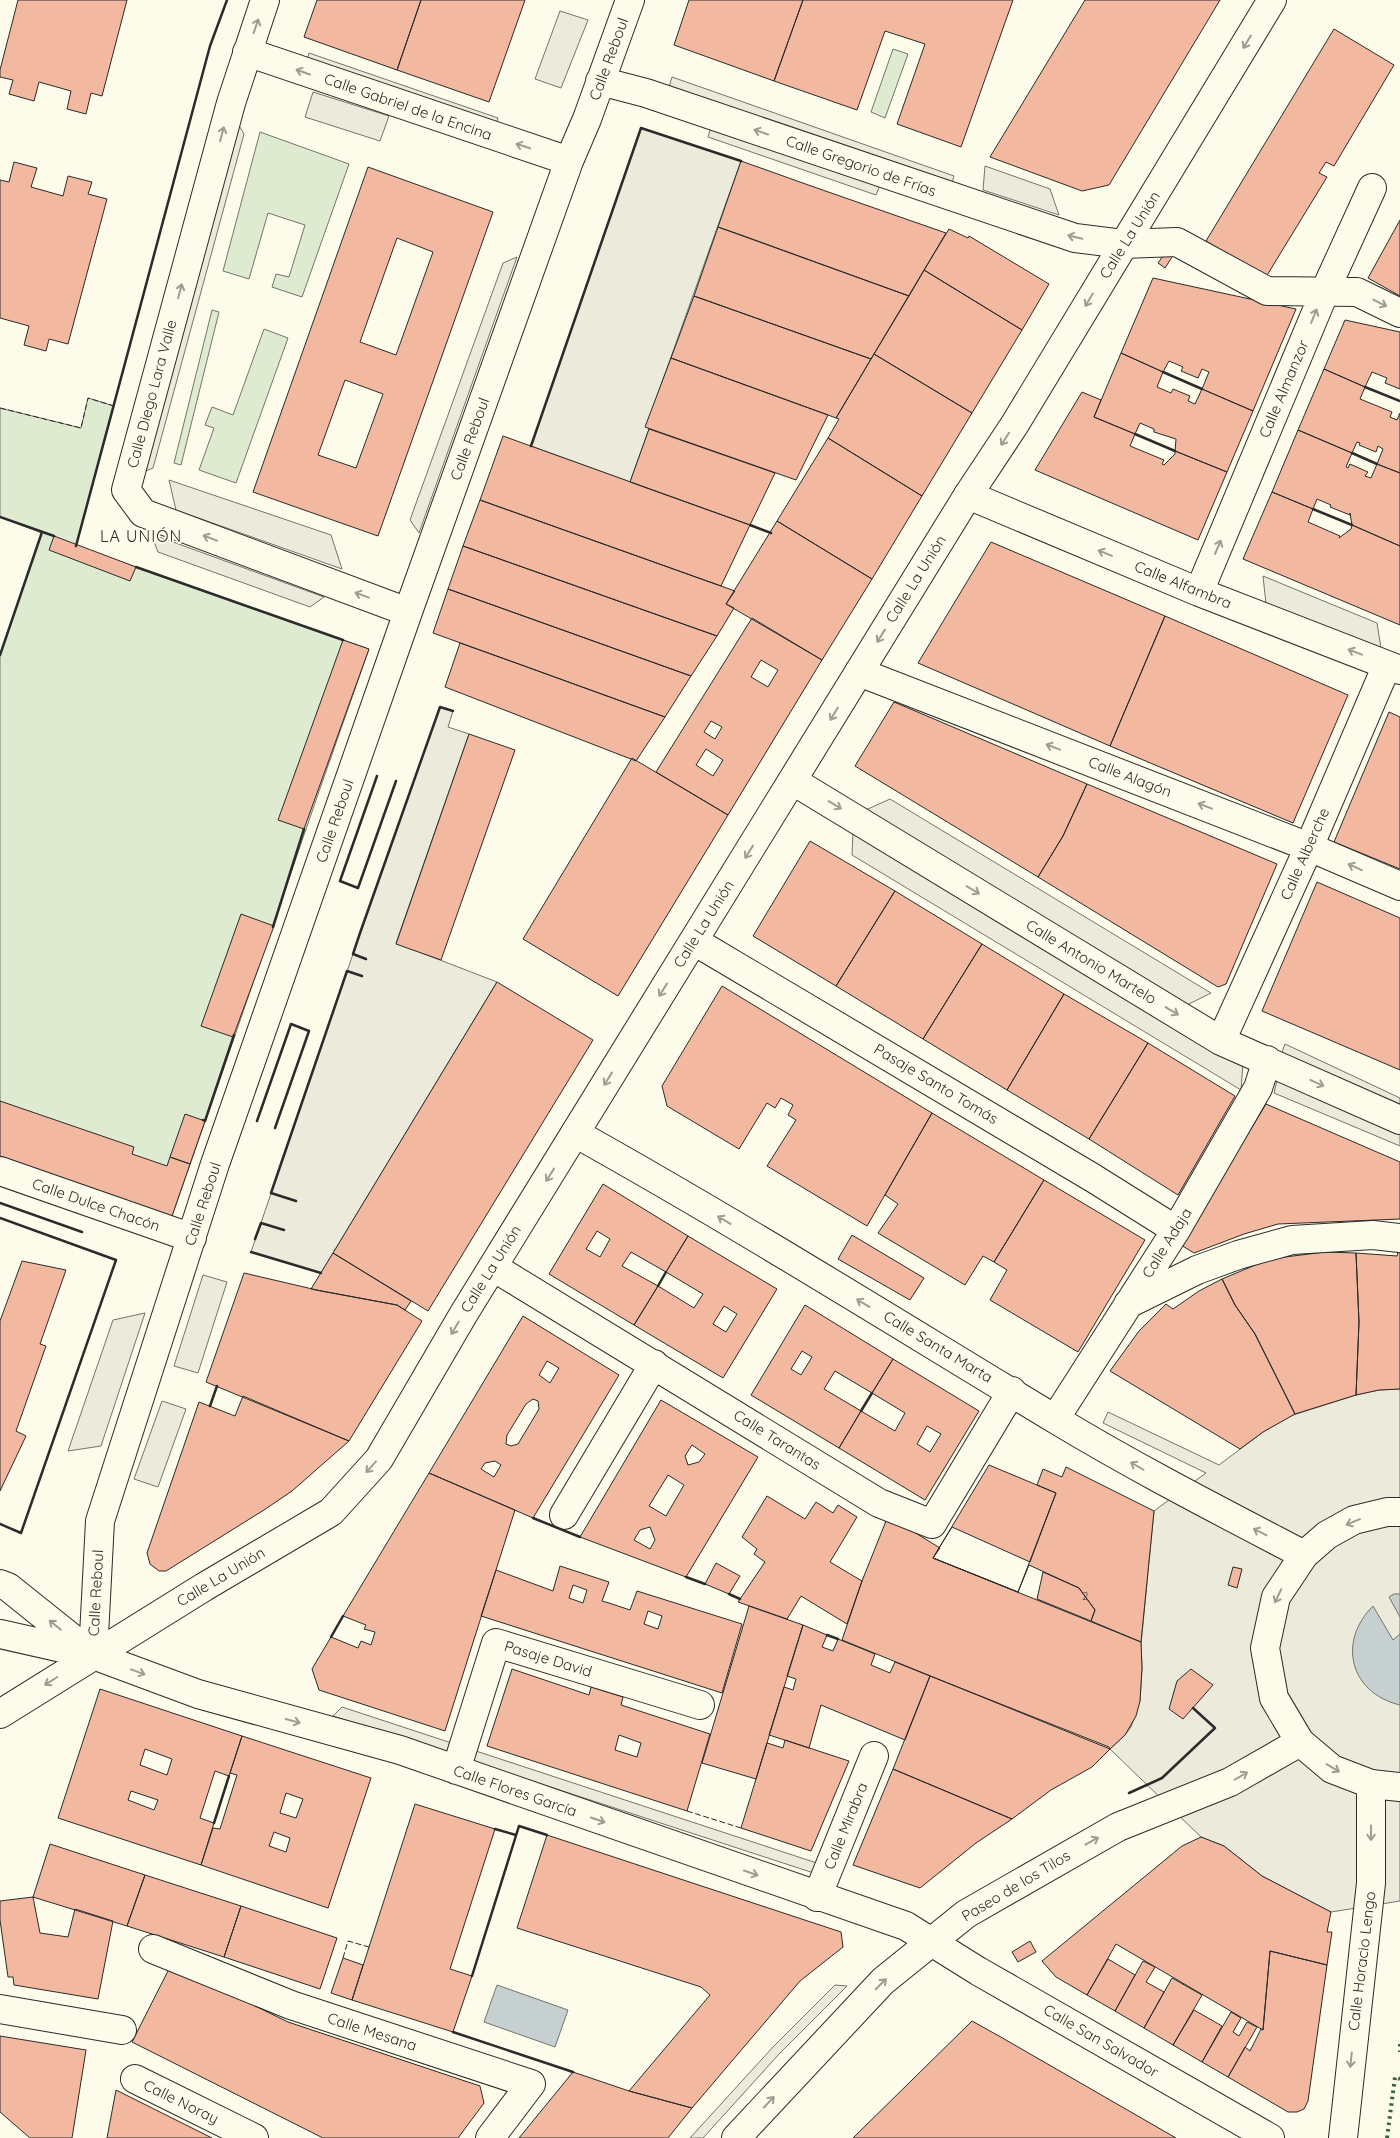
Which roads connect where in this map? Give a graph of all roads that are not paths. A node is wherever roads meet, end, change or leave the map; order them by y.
1 (265, 0) edge
2 (1272, 0) edge
3 (627, 1) edge
4 (247, 52) junction
5 (600, 81) junction
6 (570, 161) junction
7 (1372, 188) dead end
8 (1123, 244) junction
9 (1325, 291) junction
10 (1400, 314) edge
11 (968, 495) junction
12 (1199, 592) junction
13 (408, 612) junction
14 (1393, 668) edge
15 (859, 672) junction
16 (793, 780) junction
17 (1309, 847) junction
18 (1400, 886) edge
19 (694, 940) junction
20 (1221, 1041) junction
21 (1267, 1060) junction
22 (1400, 1120) edge
23 (575, 1133) junction
24 (0, 1171) edge
25 (1176, 1230) junction
26 (192, 1238) junction
27 (1400, 1238) edge
28 (493, 1267) junction
29 (1128, 1304) junction
30 (654, 1364) junction
31 (1012, 1391) junction
32 (1055, 1419) junction
33 (1400, 1512) edge
34 (564, 1515) dead end
35 (1304, 1555) junction
36 (0, 1584) edge
37 (0, 1634) edge
38 (93, 1655) junction
39 (700, 1705) dead end
40 (0, 1714) edge
41 (1300, 1742) junction
42 (874, 1756) dead end
43 (456, 1770) junction
44 (1371, 1784) junction
45 (1400, 1787) edge
46 (817, 1897) junction
47 (933, 1941) junction
48 (153, 1949) dead end
49 (0, 2009) edge
50 (122, 2030) dead end
51 (135, 2079) dead end
52 (254, 2138) edge
53 (490, 2138) edge
54 (736, 2138) edge
55 (1270, 2138) edge
56 (1343, 2138) edge

4 -> 1 street, Calle Diego Lara Valle
2 -> 8 street, Calle La Unión
3 - 5 street, Calle Reboul
6 -> 4 street, Calle Gabriel de la Encina
13 -> 4 street, Calle Diego Lara Valle
5 - 6 street, Calle Reboul
8 -> 5 street, Calle Gregorio de Frías
6 - 13 street, Calle Reboul
7 - 9 street, Calle Almanzor
8 - 9 street, Calle Gregorio de Frías
8 -> 11 street, Calle La Unión
9 -> 10 street, Calle Gregorio de Frías
12 -> 9 street, Calle Almanzor
12 -> 11 street, Calle Alfambra
11 -> 15 street, Calle La Unión
14 -> 12 street, Calle Alfambra
13 - 26 street, Calle Reboul
14 - 17 street, Calle Alberche
15 -> 16 street, Calle La Unión
17 -> 15 street, Calle Alagón
16 -> 19 street, Calle La Unión
16 -> 20 street, Calle Antonio Martelo
18 -> 17 street, Calle Alagón
17 - 20 street, Calle Alberche
19 -> 23 street, Calle La Unión
19 - 25 street, Pasaje Santo Tomás
20 - 21 street, Calle Antonio Martelo
21 -> 22 street, Calle Antonio Martelo
21 - 25 street, Calle Adaja
23 -> 28 street, Calle La Unión
31 -> 23 street, Calle Santa Marta
24 - 26 street, Calle Dulce Chacón
25 - 29 street, Calle Adaja
26 - 38 street, Calle Reboul
27 - 29 street
28 - 30 street, Calle Tarantas
28 -> 38 street, Calle La Unión
29 - 32 street, Calle Adaja
30 - 31 street, Calle Tarantas
30 - 34 street
31 - 32 street, Calle Santa Marta
35 -> 32 street, Calle Santa Marta
33 -> 35 street
35 -> 41 street
38 -> 36 street
37 - 38 street
38 -> 40 street, Calle La Unión
38 -> 43 street, Calle Flores García
39 - 43 street, Pasaje David
41 -> 44 street
47 -> 41 street, Paseo de los Tilos
42 - 46 street, Calle Mirabra
43 -> 46 street, Calle Flores García
44 - 45 street
44 -> 56 street, Calle Horacio Lengo
46 - 47 street, Calle Flores García
54 -> 47 street, Paseo de los Tilos
47 - 55 street, Calle San Salvador
48 - 53 street, Calle Mesana
49 - 50 street
51 - 52 street, Calle Noray

